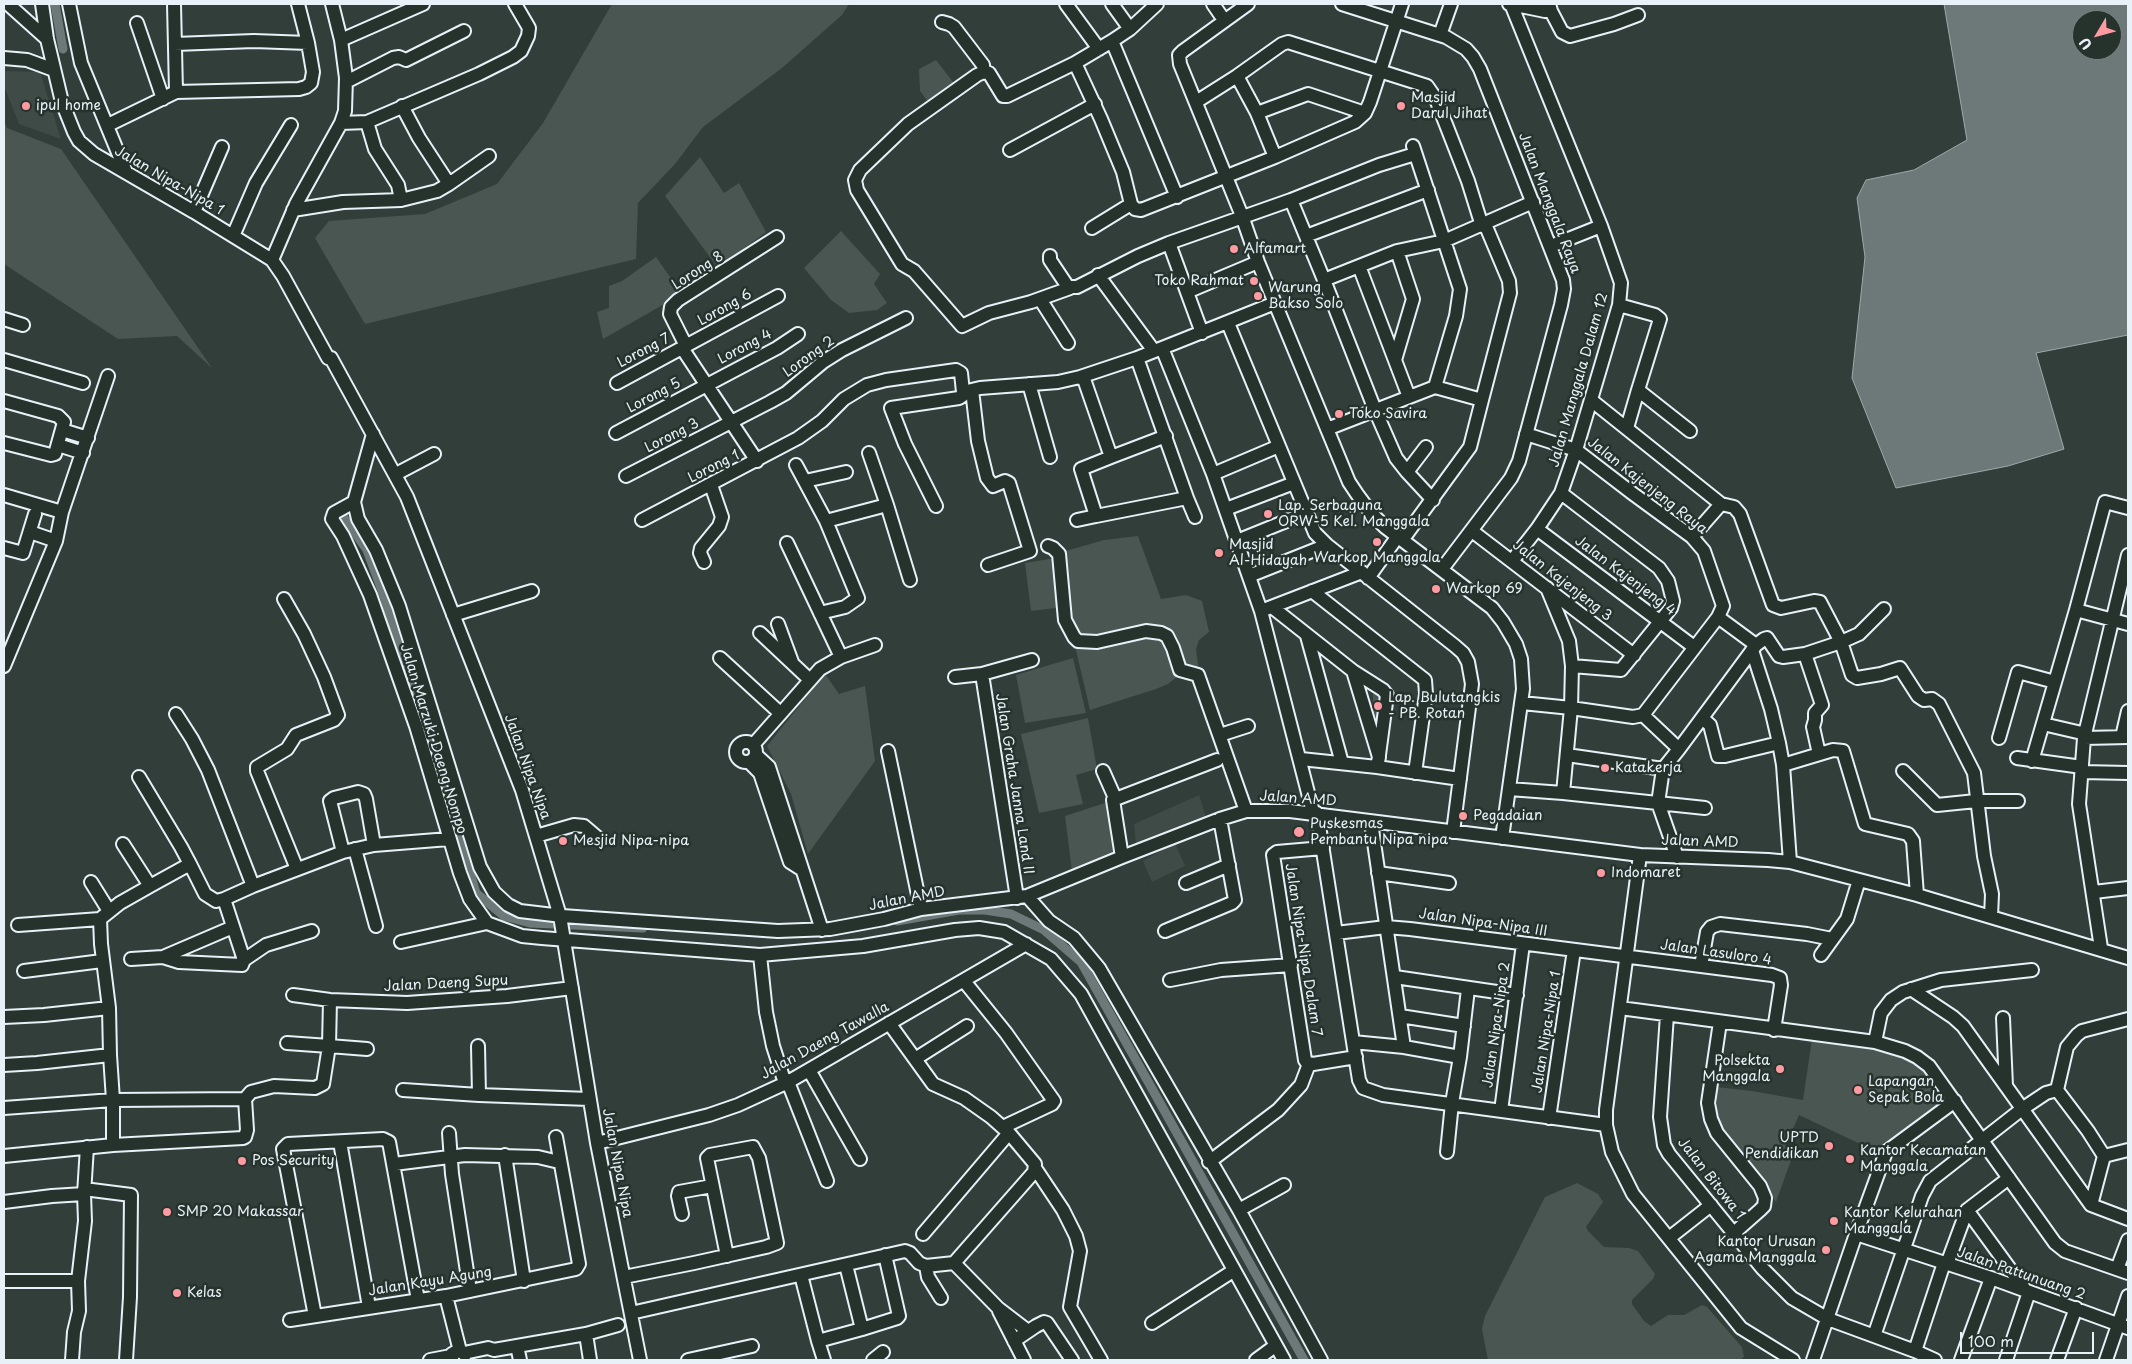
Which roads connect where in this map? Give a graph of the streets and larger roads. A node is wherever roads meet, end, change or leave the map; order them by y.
1 (8, 4) edge
2 (42, 4) edge
3 (69, 4) edge
4 (174, 4) edge
5 (298, 4) edge
6 (332, 4) edge
7 (424, 4) edge
8 (515, 4) edge
9 (1066, 4) edge
10 (1112, 4) edge
11 (1157, 4) edge
12 (1214, 4) edge
13 (1248, 4) edge
14 (1342, 4) edge
15 (1402, 4) edge
16 (1451, 4) edge
17 (1510, 4) edge
18 (1550, 7) edge
19 (1638, 15) dead end
20 (1224, 20) junction
21 (1397, 20) junction
22 (942, 22) dead end
23 (137, 23) dead end
24 (1130, 29) junction
25 (464, 31) dead end
26 (1440, 35) junction
27 (47, 39) junction
28 (341, 40) junction
29 (1112, 42) junction
30 (308, 43) junction
31 (175, 44) junction
32 (1099, 49) junction
33 (4, 58) edge
34 (1075, 63) junction
35 (54, 70) junction
36 (1379, 70) junction
37 (984, 72) junction
38 (1237, 76) junction
39 (346, 82) junction
40 (176, 92) junction
41 (163, 98) junction
42 (1196, 102) junction
43 (1095, 104) junction
44 (402, 106) junction
45 (1257, 113) junction
46 (1365, 113) junction
47 (367, 122) junction
48 (341, 123) junction
49 (108, 125) junction
50 (291, 125) dead end
51 (222, 147) dead end
52 (1010, 150) dead end
53 (489, 156) dead end
54 (1275, 157) junction
55 (126, 172) junction
56 (1226, 177) junction
57 (449, 184) junction
58 (1428, 190) junction
59 (1177, 197) junction
60 (401, 200) junction
61 (1291, 200) junction
62 (1533, 202) junction
63 (1131, 204) junction
64 (293, 210) junction
65 (194, 212) junction
66 (1242, 216) junction
67 (1484, 225) junction
68 (1601, 226) junction
69 (1092, 228) dead end
70 (233, 236) junction
71 (1306, 236) junction
72 (777, 237) dead end
73 (1444, 241) junction
74 (1169, 243) junction
75 (1551, 246) junction
76 (1397, 251) junction
77 (1050, 258) dead end
78 (272, 260) junction
79 (1258, 262) junction
80 (1359, 266) junction
81 (1098, 275) junction
82 (1324, 280) junction
83 (1070, 288) junction
84 (1187, 292) junction
85 (778, 296) dead end
86 (1040, 299) junction
87 (1275, 303) junction
88 (1619, 305) junction
89 (906, 318) dead end
90 (4, 319) edge
91 (1228, 323) junction
92 (23, 325) dead end
93 (1202, 333) junction
94 (798, 334) dead end
95 (1068, 342) dead end
96 (684, 347) junction
97 (1158, 350) junction
98 (329, 358) joint
99 (1137, 358) junction
100 (4, 360) edge
101 (1395, 360) junction
102 (108, 376) dead end
103 (1085, 382) dead end
104 (83, 383) dead end
105 (617, 383) dead end
106 (1029, 384) junction
107 (706, 385) junction
108 (1435, 387) junction
109 (1638, 390) junction
110 (967, 391) junction
111 (1409, 397) junction
112 (1482, 400) junction
113 (1591, 400) junction
114 (4, 401) edge
115 (1375, 410) junction
116 (731, 423) junction
117 (1626, 428) junction
118 (1327, 429) junction
119 (62, 430) junction
120 (1690, 431) dead end
121 (616, 433) dead end
122 (373, 434) junction
123 (1526, 434) junction
124 (1166, 436) junction
125 (88, 438) junction
126 (4, 443) edge
127 (58, 445) junction
128 (1279, 446) junction
129 (1426, 447) dead end
130 (1576, 450) junction
131 (83, 453) junction
132 (869, 453) dead end
133 (434, 454) dead end
134 (1050, 457) dead end
135 (1111, 457) junction
136 (757, 461) junction
137 (796, 465) dead end
138 (846, 472) dead end
139 (1407, 472) junction
140 (396, 474) junction
141 (1213, 474) junction
142 (626, 476) dead end
143 (805, 481) junction
144 (1294, 483) junction
145 (711, 485) junction
146 (1561, 493) junction
147 (4, 495) edge
148 (1187, 498) junction
149 (1433, 500) junction
150 (1721, 504) junction
151 (887, 505) junction
152 (936, 506) dead end
153 (344, 507) junction
154 (2128, 508) edge
155 (1226, 509) junction
156 (62, 512) junction
157 (1306, 513) junction
158 (35, 514) dead end
159 (1096, 516) junction
160 (1195, 517) dead end
161 (642, 520) dead end
162 (1077, 520) dead end
163 (826, 521) junction
164 (1538, 528) junction
165 (1472, 531) junction
166 (30, 532) junction
167 (1692, 537) junction
168 (1400, 538) junction
169 (56, 541) junction
170 (1237, 541) junction
171 (787, 543) dead end
172 (1327, 545) junction
173 (1048, 546) dead end
174 (4, 548) edge
175 (2128, 555) edge
176 (1512, 561) junction
177 (704, 562) dead end
178 (988, 565) dead end
179 (1442, 569) junction
180 (1365, 575) junction
181 (1249, 576) junction
182 (910, 580) dead end
183 (1547, 588) junction
184 (532, 591) dead end
185 (1312, 591) junction
186 (284, 600) dead end
187 (837, 609) junction
188 (1266, 609) junction
189 (1884, 609) dead end
190 (2076, 610) junction
191 (820, 613) junction
192 (453, 615) junction
193 (1718, 617) junction
194 (2113, 620) junction
195 (1660, 622) junction
196 (778, 624) dead end
197 (2128, 624) edge
198 (829, 632) junction
199 (760, 633) dead end
200 (1308, 636) junction
201 (1841, 642) junction
202 (876, 645) dead end
203 (1694, 647) junction
204 (1754, 648) junction
205 (1805, 654) junction
206 (1634, 655) junction
207 (841, 657) junction
208 (720, 658) dead end
209 (1032, 660) dead end
210 (793, 664) junction
211 (4, 666) edge
212 (1572, 666) junction
213 (1353, 671) junction
214 (982, 674) junction
215 (955, 677) dead end
216 (810, 680) junction
217 (2055, 682) junction
218 (1522, 703) junction
219 (1571, 708) junction
220 (2128, 711) edge
221 (176, 714) dead end
222 (780, 714) junction
223 (1643, 715) junction
224 (1702, 718) junction
225 (2043, 724) junction
226 (1248, 726) dead end
227 (1220, 735) junction
228 (2085, 736) junction
229 (2125, 737) edge
230 (1999, 738) dead end
231 (1780, 743) junction
232 (1679, 749) junction
233 (888, 751) dead end
234 (1819, 754) junction
235 (1567, 755) junction
236 (2017, 758) dead end
237 (1301, 759) junction
238 (1217, 760) dead end
239 (2032, 761) junction
240 (1378, 762) junction
241 (1342, 763) junction
242 (1783, 765) junction
243 (2082, 769) junction
244 (1663, 770) junction
245 (1903, 770) dead end
246 (1103, 771) dead end
247 (1415, 773) junction
248 (2128, 773) edge
249 (139, 777) dead end
250 (1460, 779) junction
251 (1509, 790) junction
252 (1562, 793) junction
253 (1116, 798) junction
254 (1976, 801) junction
255 (2018, 801) dead end
256 (1658, 803) junction
257 (1705, 808) dead end
258 (1246, 811) junction
259 (1315, 813) junction
260 (1220, 819) junction
261 (1371, 822) junction
262 (1453, 832) junction
263 (536, 836) junction
264 (598, 838) dead end
265 (1502, 838) junction
266 (449, 839) junction
267 (123, 844) dead end
268 (374, 845) junction
269 (1323, 848) junction
270 (349, 850) junction
271 (1640, 855) junction
272 (1122, 856) junction
273 (1677, 857) junction
274 (1790, 862) junction
275 (190, 864) junction
276 (1229, 865) junction
277 (297, 869) junction
278 (1378, 873) junction
279 (1859, 880) junction
280 (92, 882) dead end
281 (1186, 883) dead end
282 (1449, 883) dead end
283 (150, 886) junction
284 (253, 886) junction
285 (2128, 888) edge
286 (2094, 892) junction
287 (1917, 895) junction
288 (1022, 897) junction
289 (224, 899) junction
290 (921, 909) junction
291 (105, 915) junction
292 (1991, 917) junction
293 (560, 918) junction
294 (487, 923) junction
295 (18, 925) dead end
296 (233, 926) junction
297 (376, 926) dead end
298 (1386, 927) junction
299 (822, 930) junction
300 (312, 931) dead end
301 (1165, 931) dead end
302 (1336, 933) junction
303 (563, 938) junction
304 (1832, 939) junction
305 (401, 942) dead end
306 (1026, 944) junction
307 (1523, 944) junction
308 (2101, 948) junction
309 (1574, 950) junction
310 (760, 955) junction
311 (1627, 955) junction
312 (1821, 955) dead end
313 (163, 957) junction
314 (2128, 958) edge
315 (131, 959) dead end
316 (244, 960) junction
317 (102, 961) junction
318 (1290, 965) junction
319 (1702, 966) junction
320 (2032, 970) dead end
321 (24, 971) dead end
322 (1395, 977) junction
323 (1170, 980) dead end
324 (964, 981) junction
325 (572, 988) junction
326 (1468, 989) junction
327 (1911, 989) junction
328 (293, 995) dead end
329 (1516, 995) junction
330 (330, 1000) junction
331 (109, 1008) junction
332 (1620, 1008) junction
333 (1667, 1014) junction
334 (1400, 1016) junction
335 (4, 1017) edge
336 (2003, 1018) dead end
337 (2128, 1019) edge
338 (1720, 1022) junction
339 (889, 1023) junction
340 (967, 1026) dead end
341 (1464, 1026) junction
342 (1774, 1030) junction
343 (1353, 1042) junction
344 (1875, 1042) junction
345 (287, 1043) dead end
346 (329, 1046) junction
347 (478, 1046) dead end
348 (1404, 1047) junction
349 (367, 1049) dead end
350 (110, 1055) junction
351 (1356, 1057) junction
352 (1460, 1058) junction
353 (915, 1059) junction
354 (1311, 1064) junction
355 (4, 1065) edge
356 (810, 1070) junction
357 (788, 1082) junction
358 (2006, 1086) junction
359 (403, 1090) dead end
360 (2057, 1090) junction
361 (478, 1095) junction
362 (246, 1099) junction
363 (589, 1099) junction
364 (113, 1100) junction
365 (1955, 1101) junction
366 (1452, 1103) junction
367 (4, 1108) edge
368 (2022, 1109) junction
369 (1501, 1111) junction
370 (1549, 1118) junction
371 (1606, 1126) junction
372 (1006, 1130) junction
373 (449, 1133) dead end
374 (556, 1137) dead end
375 (1983, 1140) junction
376 (340, 1142) junction
377 (597, 1143) junction
378 (113, 1145) junction
379 (87, 1147) junction
380 (2128, 1150) edge
381 (1447, 1152) dead end
382 (505, 1155) junction
383 (4, 1156) edge
384 (451, 1156) junction
385 (2104, 1156) junction
386 (860, 1159) dead end
387 (559, 1162) junction
388 (1209, 1162) junction
389 (394, 1164) junction
390 (1035, 1168) junction
391 (2009, 1178) junction
392 (827, 1181) dead end
393 (1284, 1185) dead end
394 (712, 1186) junction
395 (84, 1192) junction
396 (4, 1202) edge
397 (1711, 1205) junction
398 (2091, 1205) junction
399 (1239, 1210) junction
400 (1967, 1210) junction
401 (682, 1214) dead end
402 (2128, 1219) edge
403 (1734, 1233) junction
404 (923, 1234) dead end
405 (1856, 1234) junction
406 (1669, 1238) junction
407 (2128, 1240) edge
408 (1903, 1249) junction
409 (885, 1255) junction
410 (727, 1256) junction
411 (954, 1263) junction
412 (1946, 1264) junction
413 (846, 1265) junction
414 (926, 1266) junction
415 (2123, 1271) edge
416 (1233, 1272) junction
417 (801, 1275) junction
418 (624, 1278) junction
419 (1991, 1278) junction
420 (4, 1281) edge
421 (78, 1281) junction
422 (524, 1281) junction
423 (470, 1291) junction
424 (2027, 1292) junction
425 (446, 1296) junction
426 (2128, 1296) edge
427 (941, 1298) dead end
428 (418, 1300) junction
429 (369, 1307) junction
430 (998, 1308) junction
431 (2076, 1308) junction
432 (631, 1313) junction
433 (315, 1316) junction
434 (1828, 1319) junction
435 (290, 1320) dead end
436 (1152, 1323) dead end
437 (618, 1325) dead end
438 (2124, 1326) edge
439 (862, 1329) junction
440 (1028, 1331) junction
441 (586, 1334) junction
442 (1874, 1336) junction
443 (818, 1341) junction
444 (1014, 1341) junction
445 (518, 1346) junction
446 (752, 1346) dead end
447 (1275, 1346) junction
448 (1915, 1351) junction
449 (883, 1352) dead end
450 (459, 1356) edge
451 (72, 1360) edge
452 (126, 1360) edge
453 (430, 1360) edge
454 (520, 1360) edge
455 (590, 1360) edge
456 (640, 1360) edge
457 (688, 1360) edge
458 (824, 1360) edge
459 (873, 1360) edge
460 (1024, 1360) edge
461 (1072, 1360) edge
462 (1101, 1360) edge
463 (1256, 1360) edge
464 (1284, 1360) edge
465 (1321, 1360) edge
466 (1793, 1360) edge
467 (1813, 1360) edge
468 (1935, 1360) edge
469 (1961, 1360) edge
470 (2006, 1360) edge
471 (2057, 1360) edge
472 (2106, 1360) edge

1 - 27 street
2 - 27 street, Jalan Nipa-Nipa 1
3 - 49 street
4 - 31 street
5 - 30 street
6 - 28 street
7 - 28 street
8 - 44 street
9 - 32 street
10 - 24 street
11 - 24 street
12 - 20 street
13 - 20 street
14 - 21 street, Jalan Manggala Raya
15 - 21 street
16 - 26 street
17 - 18 street
17 - 68 street, Jalan Manggala Dalam 12
18 - 19 street
20 - 42 street
21 - 26 street, Jalan Manggala Raya
21 - 36 street
22 - 37 street
23 - 41 street
24 - 29 street
25 - 39 street
26 - 62 street, Jalan Manggala Raya
27 - 35 street, Jalan Nipa-Nipa 1
28 - 39 street
29 - 32 street
29 - 59 street
30 - 31 street
30 - 40 street
31 - 40 street
32 - 34 street
33 - 35 street
34 - 37 street
34 - 43 street
35 - 55 street, Jalan Nipa-Nipa 1
36 - 38 street
36 - 46 street
36 - 67 street
37 - 86 street
38 - 42 street
38 - 45 street
39 - 48 street
40 - 41 street
41 - 49 street
42 - 56 street
43 - 52 street
43 - 63 street
44 - 47 street
44 - 57 street
45 - 46 street
45 - 54 street
46 - 54 street
47 - 48 street
47 - 60 street
48 - 64 street
49 - 55 street
50 - 70 street
51 - 65 street
53 - 57 street
54 - 56 street
55 - 65 street, Jalan Nipa-Nipa 1
56 - 59 street
56 - 66 street
57 - 60 street
58 - 61 street
58 - 71 street
58 - 73 street
59 - 63 street
60 - 64 street
61 - 66 street
61 - 71 street
62 - 67 street
62 - 75 street, Jalan Manggala Raya
63 - 69 street
64 - 78 street
65 - 70 street, Jalan Nipa-Nipa 1
66 - 74 street
66 - 79 street
67 - 73 street
67 - 112 street
68 - 75 street
68 - 88 street, Jalan Manggala Dalam 12
70 - 78 street, Jalan Nipa-Nipa 1
71 - 82 street
72 - 96 street, Lorong 8
73 - 76 street
73 - 108 street
74 - 81 street
74 - 84 street
75 - 123 street, Jalan Manggala Raya
76 - 80 street
76 - 101 street
77 - 83 street
78 - 98 street, Jalan Nipa-Nipa 1
79 - 84 street
79 - 87 street
80 - 82 street
80 - 101 street
81 - 83 street
81 - 97 street
82 - 115 street
83 - 86 street
84 - 93 street
85 - 96 street, Lorong 6
86 - 95 street
87 - 91 street
87 - 118 street
88 - 109 street
88 - 113 street, Jalan Manggala Dalam 12
89 - 116 street, Lorong 2
90 - 92 street
91 - 93 street
91 - 128 street
93 - 97 street
94 - 107 street, Lorong 4
96 - 105 street, Lorong 7
96 - 107 street
97 - 99 street
97 - 141 street
98 - 122 street, Jalan Nipa Nipa
99 - 106 street
99 - 124 street
100 - 104 street
101 - 111 street
102 - 125 street
103 - 135 street
106 - 110 street
106 - 134 street
107 - 116 street
107 - 121 street, Lorong 5
108 - 111 street
108 - 112 street
109 - 117 street
109 - 120 street
110 - 136 street, Lorong 1
110 - 152 street
110 - 178 street
111 - 115 street
112 - 149 street
113 - 117 street
113 - 130 street, Jalan Manggala Dalam 12
114 - 119 street
115 - 118 street
115 - 139 street
116 - 136 street
116 - 142 street, Lorong 3
117 - 150 street
118 - 168 street
119 - 125 street
119 - 127 street
122 - 140 street, Jalan Nipa Nipa
122 - 153 street
123 - 130 street, Jalan Kajenjeng Raya
123 - 165 street, Jalan Manggala Raya
124 - 135 street
124 - 148 street
125 - 131 street
126 - 127 street
127 - 131 street
128 - 141 street
128 - 144 street
129 - 139 street
130 - 146 street, Jalan Manggala Dalam 12
130 - 167 street, Jalan Kajenjeng Raya
131 - 156 street
132 - 151 street
133 - 140 street
135 - 159 street
136 - 145 street, Lorong 1
137 - 143 street
138 - 143 street
139 - 149 street
140 - 192 street, Jalan Nipa Nipa
141 - 155 street
143 - 163 street
144 - 155 street
144 - 157 street
145 - 161 street, Lorong 1
145 - 177 street
146 - 164 street, Jalan Manggala Dalam 12
146 - 195 street
147 - 156 street
148 - 159 street
148 - 160 street
149 - 168 street
150 - 167 street
150 - 201 street
151 - 163 street
151 - 182 street
153 - 266 street, Jalan Marzuki Daeng Nompo
153 - 293 street, Jalan AMD
154 - 190 street
155 - 170 street
156 - 169 street
157 - 170 street
157 - 172 street
158 - 166 street
159 - 162 street
163 - 187 street
164 - 176 street, Jalan Manggala Dalam 12
164 - 195 street, Jalan Kajenjeng 4
165 - 176 street, Jalan Kajenjeng 3
165 - 179 street, Jalan Manggala Raya
166 - 169 street
166 - 174 street
167 - 193 street, Jalan Kajenjeng Raya
168 - 179 street
168 - 180 street
169 - 211 street
170 - 181 street
171 - 191 street
172 - 180 street
172 - 181 street
173 - 227 street
175 - 194 street
176 - 183 street, Jalan Kajenjeng 3
179 - 218 street
180 - 185 street
180 - 250 street
181 - 188 street
183 - 206 street, Jalan Kajenjeng 3
183 - 212 street
184 - 192 street
185 - 188 street
185 - 247 street
186 - 277 street
187 - 191 street
187 - 198 street
188 - 200 street
188 - 237 street
189 - 201 street
190 - 194 street
190 - 217 street
191 - 198 street
192 - 263 street, Jalan Nipa Nipa
193 - 203 street
193 - 204 street
194 - 197 street
194 - 228 street
195 - 203 street, Jalan Kajenjeng 4
195 - 206 street
196 - 210 street
198 - 207 street
199 - 210 street
200 - 213 street
200 - 241 street
201 - 205 street
201 - 254 street
202 - 207 street
203 - 223 street
204 - 205 street
204 - 224 street
204 - 231 street
205 - 234 street
206 - 212 street
207 - 216 street
208 - 222 street
209 - 214 street
210 - 216 street
212 - 219 street
213 - 240 street
213 - 240 street
214 - 215 street
214 - 288 street, Jalan Graha Janna Land II
216 - 222 street
217 - 225 street
217 - 230 street
218 - 219 street
218 - 251 street
219 - 223 street
219 - 235 street
220 - 229 street
221 - 284 street
222 - 299 street
223 - 232 street
224 - 231 street
224 - 232 street
225 - 228 street
225 - 239 street
226 - 227 street
227 - 258 street
228 - 229 street
228 - 243 street
231 - 242 street
232 - 244 street
233 - 290 street
234 - 242 street
234 - 287 street
235 - 244 street
235 - 252 street
236 - 239 street
237 - 241 street
237 - 259 street
238 - 253 street
239 - 243 street
240 - 241 street
240 - 247 street
242 - 274 street
243 - 248 street
243 - 286 street
244 - 256 street
245 - 254 street
246 - 253 street
247 - 250 street
249 - 275 street
250 - 262 street
251 - 252 street
251 - 265 street
252 - 256 street
253 - 272 street
254 - 255 street
254 - 292 street
256 - 257 street
256 - 273 street
258 - 259 street, Jalan AMD
258 - 260 street, Jalan AMD
259 - 261 street, Jalan AMD
259 - 269 street
260 - 272 street, Jalan AMD
260 - 276 street
261 - 262 street, Jalan AMD
261 - 278 street
262 - 265 street, Jalan AMD
263 - 264 street
263 - 293 street, Jalan Nipa Nipa
265 - 271 street, Jalan AMD
266 - 268 street
266 - 294 street, Jalan Marzuki Daeng Nompo
267 - 283 street
268 - 270 street
268 - 270 street
269 - 302 street
269 - 318 street, Jalan Nipa-Nipa Dalam 7
270 - 277 street
270 - 297 street
271 - 273 street, Jalan AMD
271 - 311 street
272 - 288 street, Jalan AMD
273 - 274 street, Jalan AMD
274 - 279 street, Jalan AMD
275 - 283 street
275 - 289 street
276 - 281 street
276 - 301 street
277 - 284 street
278 - 282 street
278 - 298 street
279 - 287 street, Jalan AMD
279 - 304 street
280 - 291 street
283 - 291 street
284 - 289 street
285 - 286 street
286 - 308 street
287 - 292 street, Jalan AMD
288 - 290 street, Jalan AMD
288 - 388 street
289 - 296 street
290 - 299 street, Jalan AMD
291 - 295 street
291 - 317 street
292 - 308 street, Jalan AMD
293 - 299 street, Jalan AMD
293 - 303 street, Jalan Nipa Nipa
294 - 303 street
294 - 305 street
296 - 313 street
296 - 316 street
298 - 302 street, Jalan Nipa-Nipa III
298 - 307 street, Jalan Nipa-Nipa III
298 - 322 street
300 - 316 street
302 - 343 street
303 - 310 street
303 - 325 street, Jalan Nipa Nipa
304 - 312 street
304 - 319 street
306 - 310 street
306 - 324 street, Jalan Daeng Tawalla
306 - 416 street
307 - 309 street, Jalan Nipa-Nipa III
307 - 329 street, Jalan Nipa-Nipa 2
308 - 314 street, Jalan AMD
309 - 311 street, Jalan Nipa-Nipa III
309 - 370 street, Jalan Nipa-Nipa 1
310 - 357 street
311 - 319 street, Jalan Lasuloro 4
311 - 332 street
313 - 315 street
313 - 316 street
317 - 321 street
317 - 331 street
318 - 323 street
318 - 354 street, Jalan Nipa-Nipa Dalam 7
319 - 342 street, Jalan Lasuloro 4
320 - 327 street
322 - 326 street
322 - 334 street
324 - 339 street, Jalan Daeng Tawalla
324 - 372 street
325 - 330 street, Jalan Daeng Supu
325 - 363 street, Jalan Nipa Nipa
326 - 329 street
326 - 341 street
327 - 344 street
327 - 358 street
328 - 330 street, Jalan Daeng Supu
329 - 369 street, Jalan Nipa-Nipa 2
330 - 346 street
331 - 335 street
331 - 350 street
332 - 333 street
332 - 371 street
333 - 338 street
333 - 397 street, Jalan Bitowa 1
334 - 341 street
334 - 348 street
336 - 358 street
337 - 360 street
338 - 342 street
338 - 403 street
339 - 353 street
339 - 356 street, Jalan Daeng Tawalla
340 - 353 street
341 - 352 street
342 - 344 street
343 - 348 street
343 - 351 street
344 - 365 street
345 - 346 street
346 - 349 street
346 - 362 street
347 - 361 street
348 - 352 street
350 - 355 street
350 - 364 street
351 - 354 street
351 - 366 street
352 - 366 street
353 - 372 street
354 - 388 street
356 - 357 street, Jalan Daeng Tawalla
356 - 386 street
357 - 377 street, Jalan Daeng Tawalla
357 - 392 street
358 - 368 street
359 - 361 street
360 - 368 street
360 - 385 street
361 - 363 street
362 - 364 street
362 - 378 street
363 - 377 street, Jalan Nipa Nipa
364 - 367 street
364 - 378 street
365 - 375 street
365 - 405 street
366 - 369 street
366 - 381 street
368 - 375 street
368 - 398 street
369 - 370 street
370 - 371 street
371 - 406 street
372 - 390 street
372 - 404 street
373 - 384 street
374 - 387 street
375 - 391 street
375 - 408 street
376 - 389 street
376 - 429 street
376 - 433 street
377 - 418 street, Jalan Nipa Nipa
378 - 379 street
379 - 383 street
379 - 395 street
380 - 385 street
382 - 384 street
382 - 387 street
382 - 422 street
384 - 389 street
384 - 423 street
385 - 398 street
387 - 422 street, Jalan Kayu Agung
388 - 399 street
389 - 428 street
390 - 411 street
390 - 462 street
391 - 400 street
391 - 415 street
393 - 399 street
394 - 401 street
394 - 410 street
394 - 410 street
395 - 396 street
395 - 421 street
395 - 452 street
397 - 403 street, Jalan Bitowa 1
397 - 406 street
398 - 402 street
399 - 465 street
400 - 412 street
400 - 424 street
403 - 434 street, Jalan Bitowa 1
405 - 408 street, Jalan Pattunuang 2
405 - 434 street
406 - 466 street
407 - 415 street
408 - 412 street, Jalan Pattunuang 2
408 - 442 street
409 - 413 street
409 - 414 street
409 - 439 street
410 - 418 street
411 - 414 street
411 - 430 street
412 - 419 street, Jalan Pattunuang 2
412 - 448 street
413 - 417 street
413 - 439 street
414 - 427 street
416 - 436 street
416 - 447 street
417 - 432 street
417 - 443 street
418 - 432 street, Jalan Nipa Nipa
419 - 424 street, Jalan Pattunuang 2
419 - 469 street
420 - 421 street
421 - 451 street
422 - 423 street, Jalan Kayu Agung
423 - 425 street, Jalan Kayu Agung
424 - 431 street, Jalan Pattunuang 2
424 - 470 street
425 - 428 street, Jalan Kayu Agung
425 - 450 street
426 - 438 street
428 - 429 street, Jalan Kayu Agung
429 - 433 street, Jalan Kayu Agung
430 - 440 street
430 - 444 street
431 - 438 street, Jalan Pattunuang 2
431 - 471 street
432 - 456 street, Jalan Nipa Nipa
433 - 435 street, Jalan Kayu Agung
434 - 442 street, Jalan Bitowa 1
434 - 467 street
437 - 441 street
438 - 472 street
439 - 443 street
440 - 444 street
440 - 461 street
441 - 445 street
441 - 455 street
442 - 448 street, Jalan Bitowa 1
443 - 458 street
444 - 460 street
445 - 450 street
445 - 454 street
446 - 457 street
447 - 463 street
447 - 464 street
448 - 468 street, Jalan Bitowa 1
449 - 459 street
450 - 453 street

